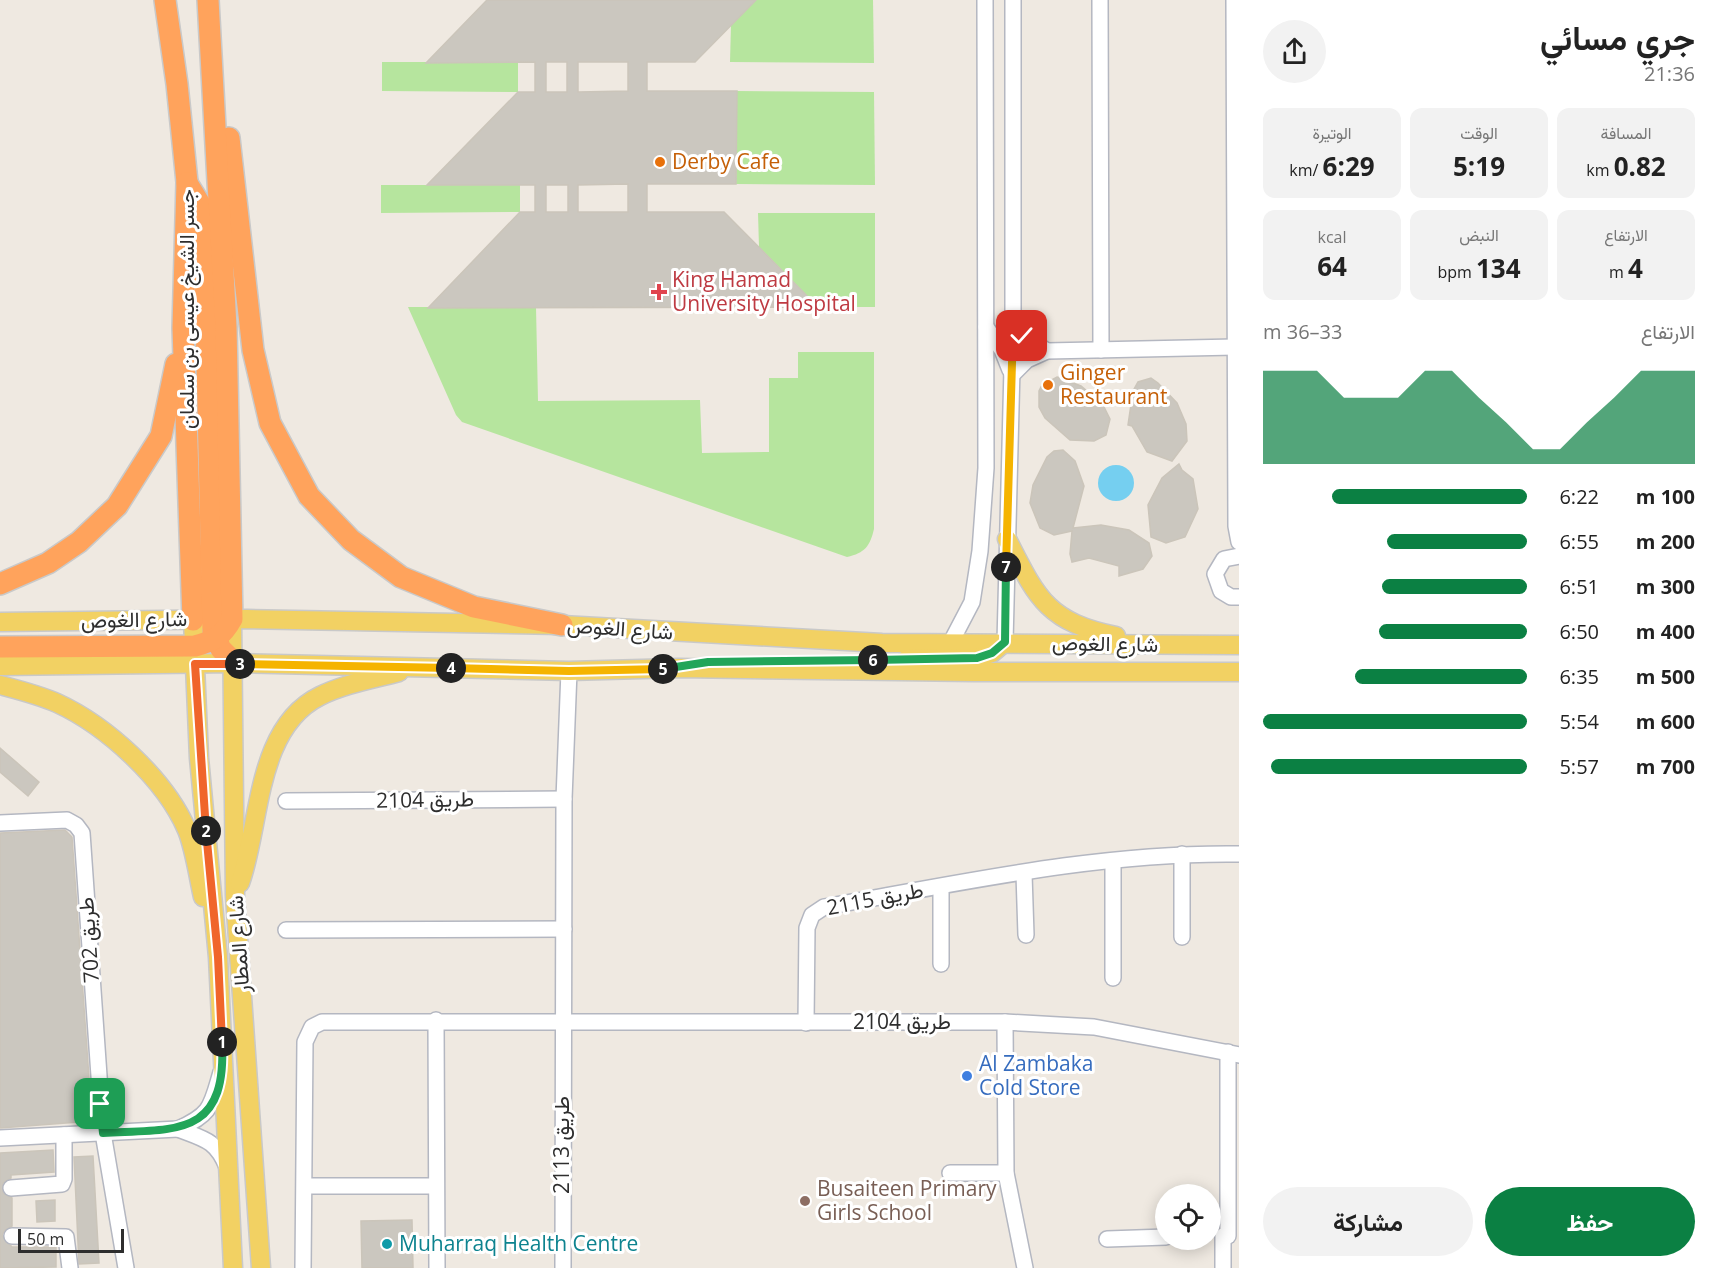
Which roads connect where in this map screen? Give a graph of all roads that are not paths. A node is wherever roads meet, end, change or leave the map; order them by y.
1 (165, 0) edge
2 (208, 0) edge
3 (985, 0) edge
4 (1012, 0) edge
5 (1100, 0) edge
6 (1234, 0) edge
7 (214, 78) junction
8 (187, 182) junction
9 (986, 327) junction
10 (183, 328) junction
11 (1013, 329) junction
12 (1235, 347) junction
13 (1101, 350) junction
14 (1047, 351) junction
15 (1012, 375) junction
16 (1236, 526) junction
17 (1007, 538) junction
18 (1239, 542) edge
19 (1231, 558) edge
20 (0, 584) edge
21 (1239, 597) edge
22 (213, 619) junction
23 (0, 622) edge
24 (562, 625) junction
25 (216, 640) junction
26 (1005, 642) junction
27 (950, 644) junction
28 (1156, 645) junction
29 (1239, 645) edge
30 (0, 647) edge
31 (195, 655) junction
32 (235, 663) junction
33 (0, 666) edge
34 (420, 667) junction
35 (678, 668) junction
36 (569, 671) junction
37 (1239, 672) edge
38 (0, 684) edge
39 (564, 798) junction
40 (286, 801) dead end
41 (0, 823) edge
42 (1182, 854) junction
43 (1239, 854) edge
44 (1113, 861) junction
45 (1024, 874) junction
46 (940, 887) junction
47 (235, 896) junction
48 (564, 929) junction
49 (286, 930) dead end
50 (1026, 935) dead end
51 (1182, 937) dead end
52 (218, 957) junction
53 (941, 964) dead end
54 (1113, 978) dead end
55 (436, 1020) junction
56 (562, 1022) junction
57 (1005, 1022) junction
58 (806, 1023) junction
59 (1234, 1054) edge
60 (223, 1065) junction
61 (178, 1129) junction
62 (103, 1133) junction
63 (64, 1135) junction
64 (0, 1138) edge
65 (950, 1173) dead end
66 (1006, 1173) junction
67 (230, 1174) junction
68 (436, 1186) junction
69 (11, 1188) dead end
70 (305, 1190) junction
71 (12, 1236) dead end
72 (1225, 1236) edge
73 (1155, 1237) edge
74 (1107, 1239) dead end
75 (262, 1266) edge
76 (70, 1268) edge
77 (126, 1268) edge
78 (233, 1268) edge
79 (303, 1268) edge
80 (309, 1268) edge
81 (437, 1268) edge
82 (563, 1268) edge
83 (1025, 1268) edge
84 (1223, 1268) edge

1 - 8 highway, جسر الشيخ عيسى بن سلمان
2 - 7 highway, جسر الشيخ عيسى بن سلمان
3 - 9 street
4 - 11 street
5 - 13 street
6 - 12 street
7 - 22 highway, جسر الشيخ عيسى بن سلمان
7 - 24 highway
8 - 10 highway, جسر الشيخ عيسى بن سلمان
8 - 22 highway
9 - 15 street
9 - 27 street
10 - 20 highway
10 - 22 highway, جسر الشيخ عيسى بن سلمان
11 - 14 street
11 - 15 street
12 - 13 street
12 - 16 street
13 - 14 street
14 - 15 street
15 - 17 street
16 - 18 street
16 - 19 street
17 - 26 street
17 - 28 main road
19 - 21 street
22 - 23 main road, شارع الغوص
22 - 24 main road, شارع الغوص
22 - 25 highway
22 - 31 main road, شارع المطار
22 - 32 main road, شارع المطار
24 - 27 main road, شارع الغوص
25 - 31 highway
25 - 32 highway
26 - 27 main road, شارع الغوص
26 - 28 main road, شارع الغوص
26 - 35 main road
28 - 29 main road, شارع الغوص
30 - 31 highway
31 - 32 main road, شارع الغوص
31 - 33 main road, شارع الغوص
31 - 52 main road, شارع المطار
32 - 34 main road, شارع الغوص
32 - 47 main road, شارع المطار
34 - 36 main road, شارع الغوص
34 - 47 main road
35 - 36 main road, شارع الغوص
35 - 37 main road, شارع الغوص
36 - 39 street
38 - 52 main road
39 - 40 street, طريق 2104
39 - 48 street
41 - 62 street, طريق 702
42 - 43 street, طريق 2115
42 - 44 street, طريق 2115
42 - 51 street
44 - 45 street, طريق 2115
44 - 54 street
45 - 46 street, طريق 2115
45 - 50 street
46 - 53 street, طريق 2115
46 - 58 street, طريق 2115
47 - 75 main road, شارع المطار
48 - 49 street
48 - 56 street
52 - 60 main road, شارع المطار
55 - 56 street, طريق 2104
55 - 68 street
55 - 70 street, طريق 2104
56 - 58 street, طريق 2104
56 - 82 street, طريق 2113
57 - 58 street, طريق 2104
57 - 59 street, طريق 2104
57 - 66 street
59 - 72 street
60 - 61 street
60 - 67 main road, شارع المطار
61 - 62 street
61 - 67 street
62 - 63 street
62 - 77 street, طريق 702
63 - 64 street
63 - 69 street
65 - 66 street
66 - 83 street
67 - 78 main road, شارع المطار
68 - 70 street
68 - 81 street
70 - 79 street
70 - 80 street
71 - 76 street
72 - 84 street
73 - 74 street

